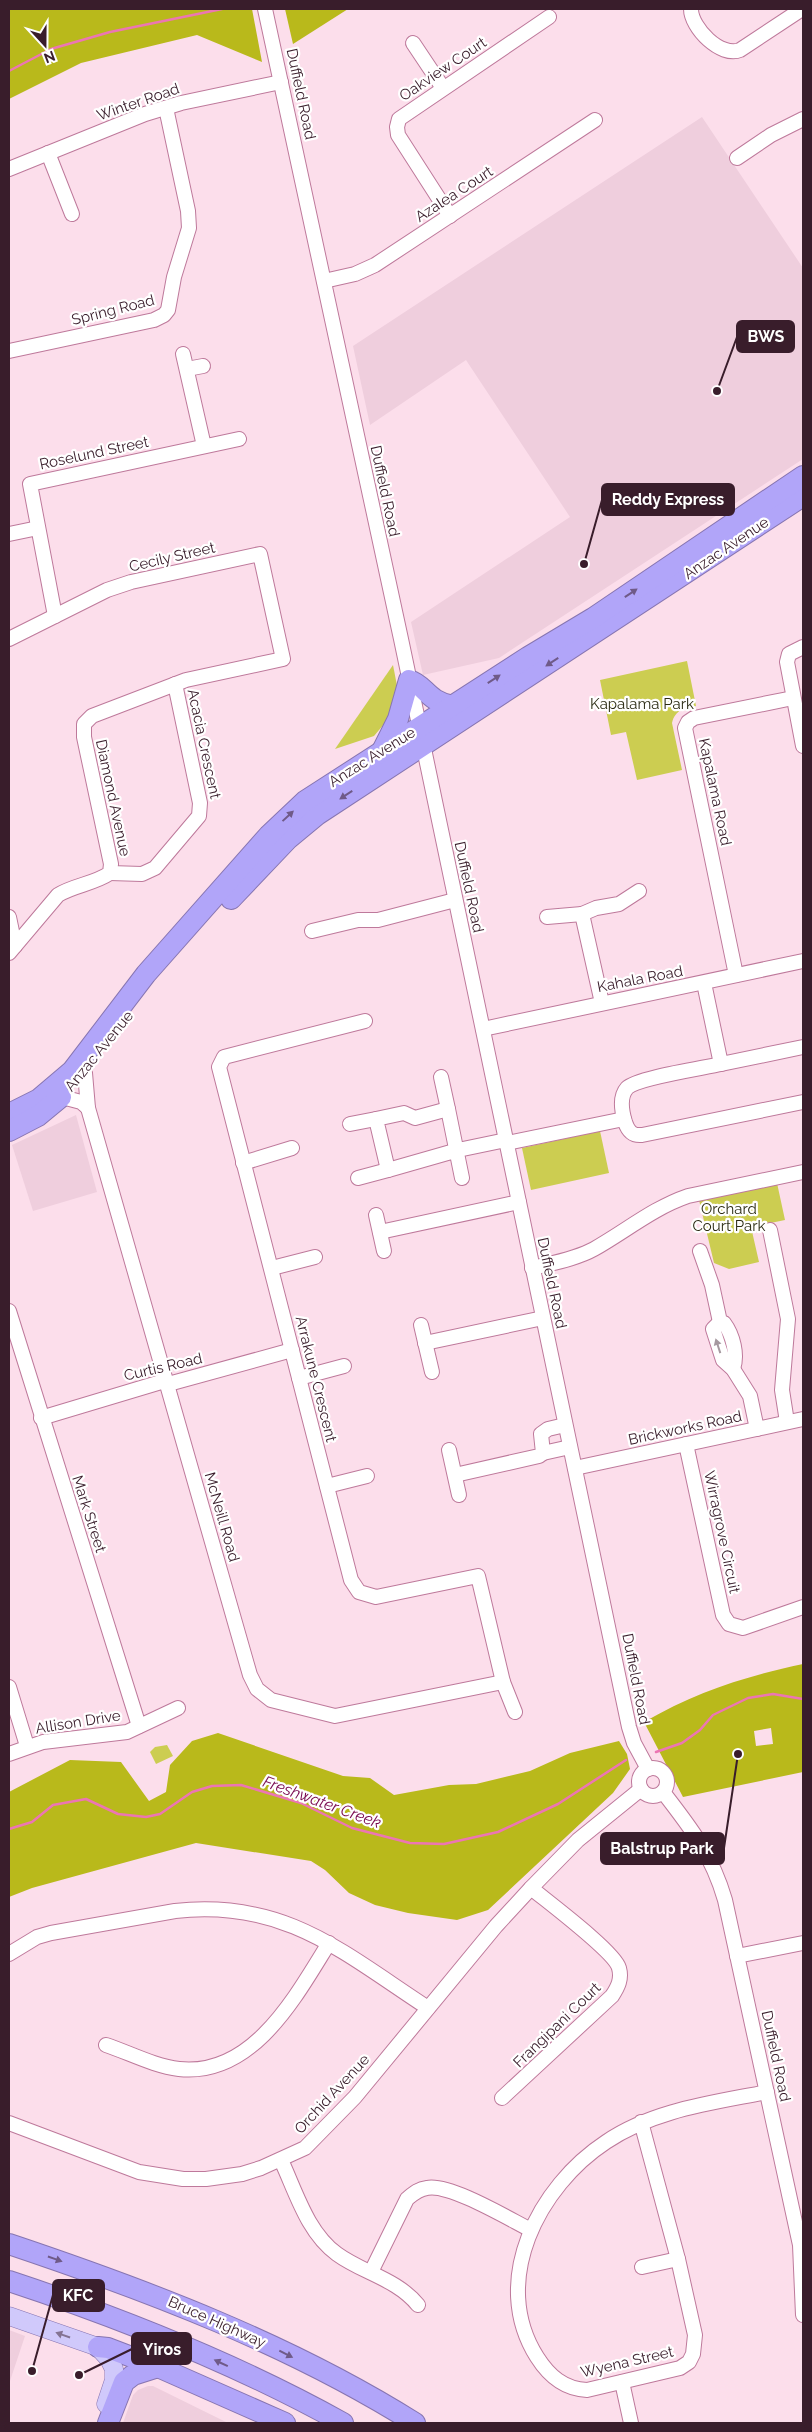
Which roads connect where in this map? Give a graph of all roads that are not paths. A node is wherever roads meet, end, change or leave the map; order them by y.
1 (266, 9) edge
2 (691, 9) edge
3 (802, 9) edge
4 (549, 17) dead end
5 (413, 43) dead end
6 (282, 82) junction
7 (443, 88) junction
8 (166, 108) junction
9 (803, 119) edge
10 (595, 120) dead end
11 (48, 153) junction
12 (737, 158) dead end
13 (9, 168) edge
14 (72, 214) dead end
15 (450, 216) junction
16 (324, 281) junction
17 (9, 351) edge
18 (183, 354) dead end
19 (203, 366) dead end
20 (187, 369) junction
21 (239, 439) dead end
22 (204, 446) junction
23 (803, 476) edge
24 (803, 496) edge
25 (38, 528) junction
26 (9, 534) edge
27 (55, 616) junction
28 (9, 639) edge
29 (280, 646) joint
30 (803, 647) edge
31 (409, 680) junction
32 (175, 684) junction
33 (793, 698) junction
34 (453, 706) junction
35 (421, 736) junction
36 (803, 746) edge
37 (382, 750) junction
38 (110, 873) junction
39 (639, 891) dead end
40 (455, 900) junction
41 (9, 917) edge
42 (547, 917) dead end
43 (583, 918) junction
44 (312, 931) dead end
45 (12, 950) edge
46 (803, 961) edge
47 (736, 976) junction
48 (704, 982) junction
49 (602, 1003) junction
50 (365, 1021) dead end
51 (483, 1029) junction
52 (803, 1047) edge
53 (721, 1064) junction
54 (85, 1073) junction
55 (441, 1077) dead end
56 (62, 1097) junction
57 (803, 1102) edge
58 (88, 1108) junction
59 (448, 1109) junction
60 (9, 1114) edge
61 (376, 1119) junction
62 (624, 1119) junction
63 (350, 1124) dead end
64 (9, 1131) edge
65 (506, 1142) junction
66 (292, 1148) dead end
67 (458, 1150) junction
68 (243, 1163) junction
69 (388, 1170) junction
70 (803, 1172) edge
71 (358, 1178) dead end
72 (462, 1178) dead end
73 (518, 1202) junction
74 (376, 1214) dead end
75 (770, 1230) dead end
76 (380, 1232) junction
77 (384, 1251) dead end
78 (700, 1251) dead end
79 (316, 1257) dead end
80 (272, 1268) junction
81 (532, 1268) junction
82 (9, 1311) edge
83 (543, 1318) junction
84 (421, 1325) dead end
85 (425, 1343) junction
86 (292, 1350) junction
87 (344, 1366) dead end
88 (432, 1372) dead end
89 (299, 1378) junction
90 (166, 1382) junction
91 (41, 1418) junction
92 (803, 1419) edge
93 (787, 1422) junction
94 (565, 1425) junction
95 (755, 1429) junction
96 (686, 1444) junction
97 (570, 1447) junction
98 (448, 1450) dead end
99 (544, 1453) junction
100 (575, 1468) junction
101 (455, 1475) junction
102 (367, 1476) dead end
103 (327, 1486) junction
104 (459, 1495) dead end
105 (803, 1607) edge
106 (503, 1682) junction
107 (9, 1687) edge
108 (178, 1708) dead end
109 (515, 1712) dead end
110 (139, 1726) junction
111 (27, 1746) junction
112 (9, 1754) edge
113 (648, 1769) junction
114 (641, 1789) junction
115 (663, 1792) junction
116 (531, 1888) junction
117 (803, 1943) edge
118 (329, 1944) junction
119 (9, 1954) edge
120 (737, 1956) junction
121 (428, 2008) junction
122 (106, 2045) dead end
123 (767, 2092) junction
124 (502, 2098) dead end
125 (641, 2122) junction
126 (9, 2123) edge
127 (281, 2160) junction
128 (531, 2230) junction
129 (9, 2244) edge
130 (802, 2258) edge
131 (678, 2259) junction
132 (642, 2267) dead end
133 (371, 2272) junction
134 (9, 2281) edge
135 (418, 2305) dead end
136 (803, 2314) edge
137 (9, 2316) edge
138 (98, 2348) junction
139 (158, 2367) junction
140 (622, 2382) junction
141 (99, 2423) edge
142 (108, 2423) edge
143 (285, 2423) edge
144 (343, 2423) edge
145 (415, 2423) edge
146 (631, 2423) edge

1 - 6 street, Duffield Road
2 - 3 street
4 - 7 street, Oakview Court
5 - 7 street
6 - 8 street, Winter Road
6 - 16 street, Duffield Road
7 - 15 street, Oakview Court
8 - 11 street, Winter Road
8 - 17 street, Spring Road
9 - 12 street
10 - 15 street, Azalea Court
11 - 13 street, Winter Road
11 - 14 street
15 - 16 street, Azalea Court
16 - 31 street, Duffield Road
18 - 20 street
19 - 20 street
20 - 22 street
21 - 22 street, Roselund Street
22 - 25 street, Roselund Street
34 -> 23 highway, Anzac Avenue
24 -> 35 highway, Anzac Avenue
25 - 26 street
25 - 27 street, Roselund Street
27 - 28 street, Cecily Street
27 - 29 street, Cecily Street
29 - 32 street, Diamond Avenue
30 - 33 street
31 - 34 highway
31 - 35 street, Duffield Road
31 - 37 highway
32 - 38 street, Acacia Crescent
32 - 38 street, Diamond Avenue
33 - 36 street
33 - 47 street, Kapalama Road
34 - 35 highway, Anzac Avenue
35 - 37 highway, Anzac Avenue
35 - 40 street, Duffield Road
35 -> 54 highway, Anzac Avenue
60 -> 37 highway, Anzac Avenue
38 - 45 street, Diamond Avenue
39 - 43 street
40 - 44 street
40 - 51 street, Duffield Road
41 - 45 street
42 - 43 street
43 - 49 street
46 - 47 street, Kahala Road
47 - 48 street, Kahala Road
48 - 49 street, Kahala Road
48 - 53 street
49 - 51 street, Kahala Road
50 - 68 street, Arrakune Crescent
51 - 65 street, Duffield Road
52 - 53 street
53 - 62 street
54 - 56 highway, Anzac Avenue
54 - 58 street, McNeill Road
55 - 59 street
56 - 58 street
56 - 64 highway, Anzac Avenue
57 - 62 street
58 - 90 street, McNeill Road
59 - 61 street
59 - 67 street
61 - 63 street
61 - 69 street
62 - 65 street
65 - 67 street
65 - 73 street, Duffield Road
66 - 68 street
67 - 69 street
67 - 72 street
68 - 80 street, Arrakune Crescent
69 - 71 street
70 - 81 street
73 - 76 street
73 - 81 street, Duffield Road
74 - 76 street
75 - 93 street
76 - 77 street
78 - 95 street
79 - 80 street
80 - 86 street, Arrakune Crescent
81 - 83 street, Duffield Road
82 - 91 street, Mark Street
83 - 85 street
83 - 94 street, Duffield Road
84 - 85 street
85 - 88 street
86 - 89 street, Arrakune Crescent
86 - 90 street, Curtis Road
87 - 89 street
89 - 103 street, Arrakune Crescent
90 - 91 street, Curtis Road
90 - 106 street, McNeill Road
91 - 110 street, Mark Street
92 - 93 street, Brickworks Road
93 - 95 street, Brickworks Road
94 - 97 street, Duffield Road
94 - 99 street
95 - 96 street, Brickworks Road
96 - 100 street, Brickworks Road
96 - 105 street, Wirragrove Circuit
97 - 99 street
97 - 100 street, Duffield Road
98 - 101 street
99 - 101 street
100 - 113 street, Duffield Road
101 - 104 street
102 - 103 street
103 - 106 street, Arrakune Crescent
106 - 109 street, Arrakune Crescent
107 - 111 street
108 - 110 street, Allison Drive
110 - 111 street, Allison Drive
111 - 112 street, Allison Drive
113 - 114 street
113 - 115 street
114 - 115 street
114 - 116 street, Orchid Avenue
115 - 120 street, Duffield Road
116 - 121 street, Orchid Avenue
116 - 124 street, Frangipani Court
117 - 120 street
118 - 119 street
118 - 121 street
118 - 122 street
120 - 123 street, Duffield Road
121 - 127 street, Orchid Avenue
123 - 125 street, Wyena Street
123 - 130 street, Duffield Road
125 - 128 street, Wyena Street
125 - 131 street, Wyena Street
126 - 127 street, Orchid Avenue
127 - 133 street
128 - 133 street
128 - 140 street, Wyena Street
129 -> 145 highway, Bruce Highway
130 - 136 street, Duffield Road
131 - 132 street
131 - 140 street, Wyena Street
133 - 135 street
144 -> 134 highway
138 -> 137 main road
138 - 139 highway
138 - 141 main road
139 - 142 highway
139 - 143 highway
140 - 146 street

